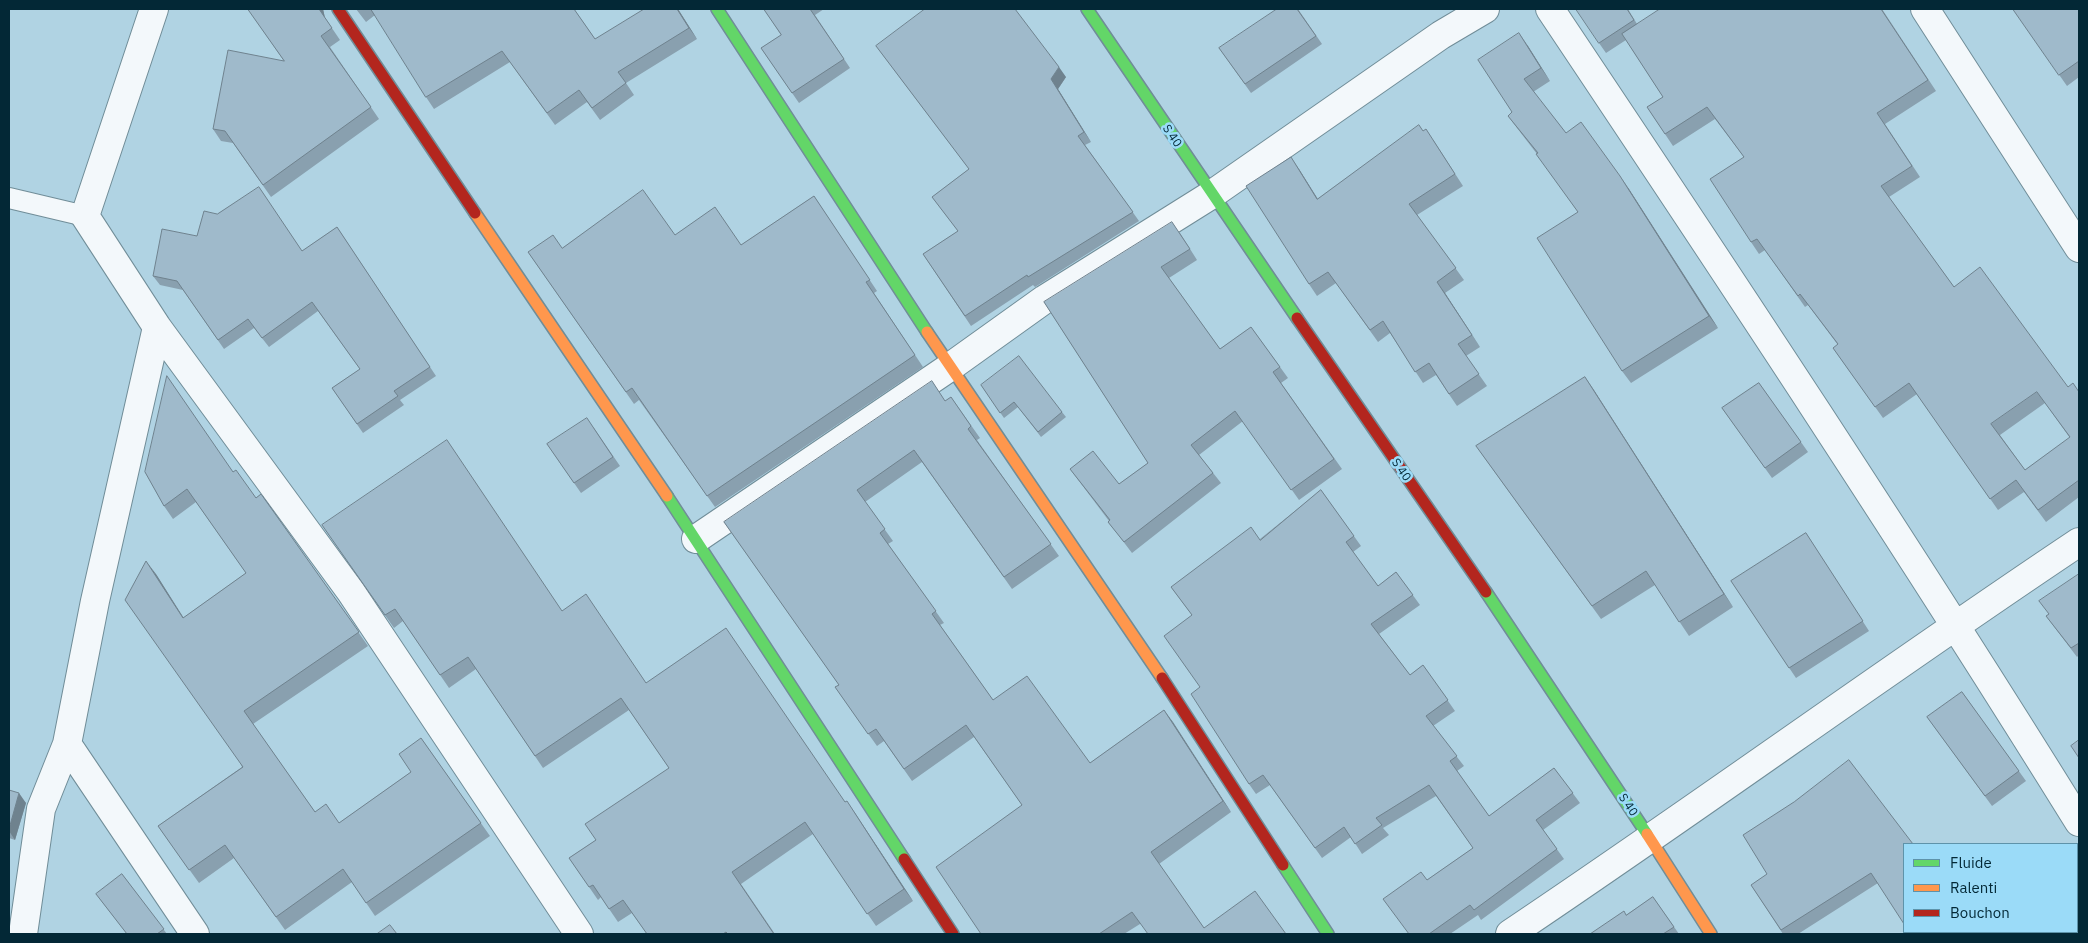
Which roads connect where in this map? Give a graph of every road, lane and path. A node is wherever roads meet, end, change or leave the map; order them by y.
1 (154, 9) edge
2 (338, 9) edge
3 (716, 9) edge
4 (1087, 9) edge
5 (1486, 9) edge
6 (1550, 9) edge
7 (1925, 9) edge
8 (1210, 195) junction
9 (9, 198) edge
10 (84, 216) junction
11 (2079, 248) edge
12 (157, 327) junction
13 (950, 367) junction
14 (696, 539) junction
15 (2079, 542) edge
16 (1956, 624) junction
17 (66, 744) junction
18 (2079, 822) edge
19 (1651, 839) junction
20 (23, 934) edge
21 (195, 934) edge
22 (579, 934) edge
23 (953, 934) edge
24 (1328, 934) edge
25 (1510, 934) edge
26 (1711, 934) edge

1 - 10 street
2 - 14 street
3 - 13 street
4 - 8 street, S 40
5 - 8 street
6 - 16 street
7 - 11 street
8 - 13 street
8 - 19 street, S 40
9 - 10 lane
10 - 12 street
12 - 17 street
12 - 22 street
13 - 14 street
13 - 24 street
14 - 23 street
15 - 16 street
16 - 18 street
16 - 19 street
17 - 20 street
17 - 21 street
19 - 25 street
19 - 26 street, S 40

